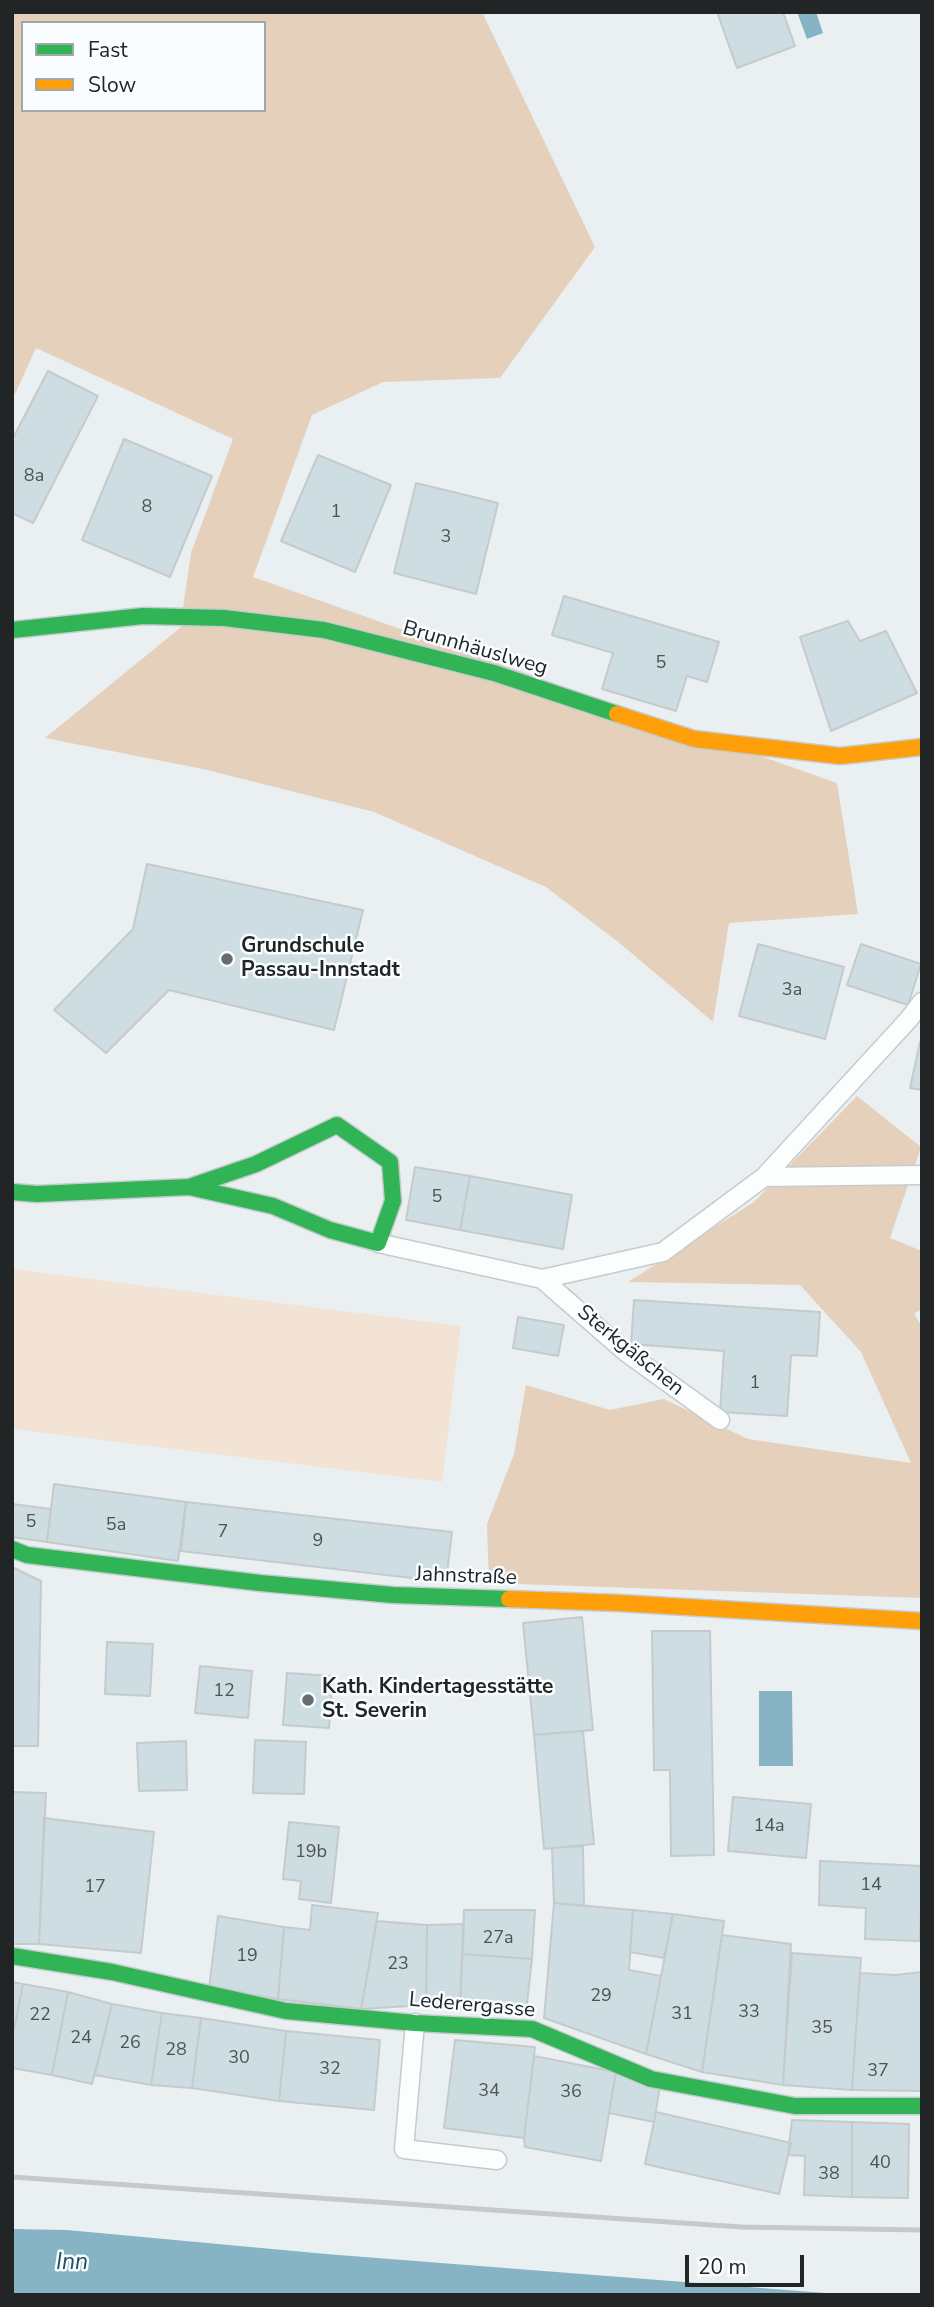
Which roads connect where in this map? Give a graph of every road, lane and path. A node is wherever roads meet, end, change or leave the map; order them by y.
1 (12, 630) edge
2 (922, 747) edge
3 (922, 1002) edge
4 (922, 1175) edge
5 (764, 1177) junction
6 (189, 1187) junction
7 (12, 1192) edge
8 (378, 1243) junction
9 (542, 1279) junction
10 (720, 1420) dead end
11 (12, 1549) edge
12 (922, 1621) edge
13 (12, 1956) edge
14 (415, 2023) junction
15 (922, 2106) edge
16 (497, 2160) dead end

1 - 2 street, Brunnhäuslweg
3 - 5 lane
4 - 5 lane
5 - 9 lane
6 - 7 street
6 - 8 street
6 - 8 street
8 - 9 lane
9 - 10 lane, Sterkgäßchen
11 - 12 street, Jahnstraße
13 - 14 street, Lederergasse
14 - 15 street, Lederergasse
14 - 16 lane

